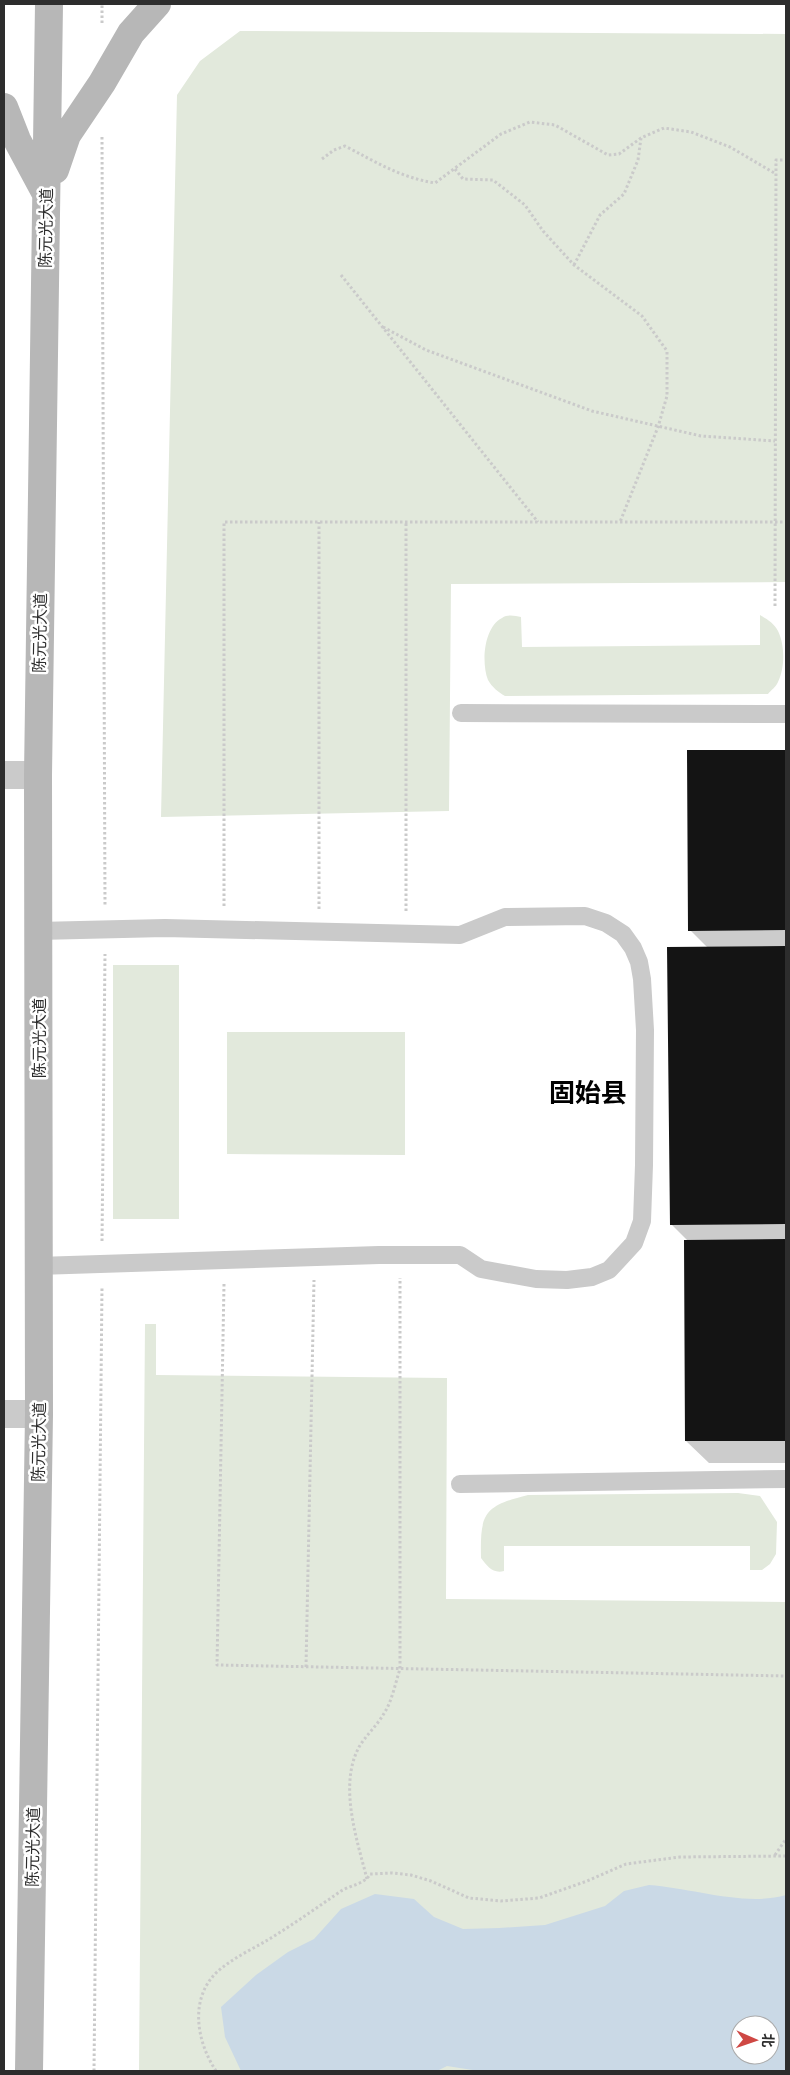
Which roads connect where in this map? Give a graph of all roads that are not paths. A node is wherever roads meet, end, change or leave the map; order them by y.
1 (49, 4) edge
2 (157, 4) edge
3 (4, 107) edge
4 (46, 195) junction
5 (461, 714) dead end
6 (786, 714) edge
7 (4, 775) edge
8 (38, 775) junction
9 (38, 930) junction
10 (38, 1266) junction
11 (4, 1414) edge
12 (40, 1414) junction
13 (786, 1479) edge
14 (460, 1484) dead end
15 (29, 2071) edge

1 - 4 main road, 陈元光大道
2 - 4 main road
3 - 4 main road
4 - 8 main road, 陈元光大道
5 - 6 lane
7 - 8 street
8 - 9 main road, 陈元光大道
9 - 10 main road, 陈元光大道
9 - 10 lane
10 - 12 main road, 陈元光大道
11 - 12 street
12 - 15 main road, 陈元光大道
13 - 14 lane

